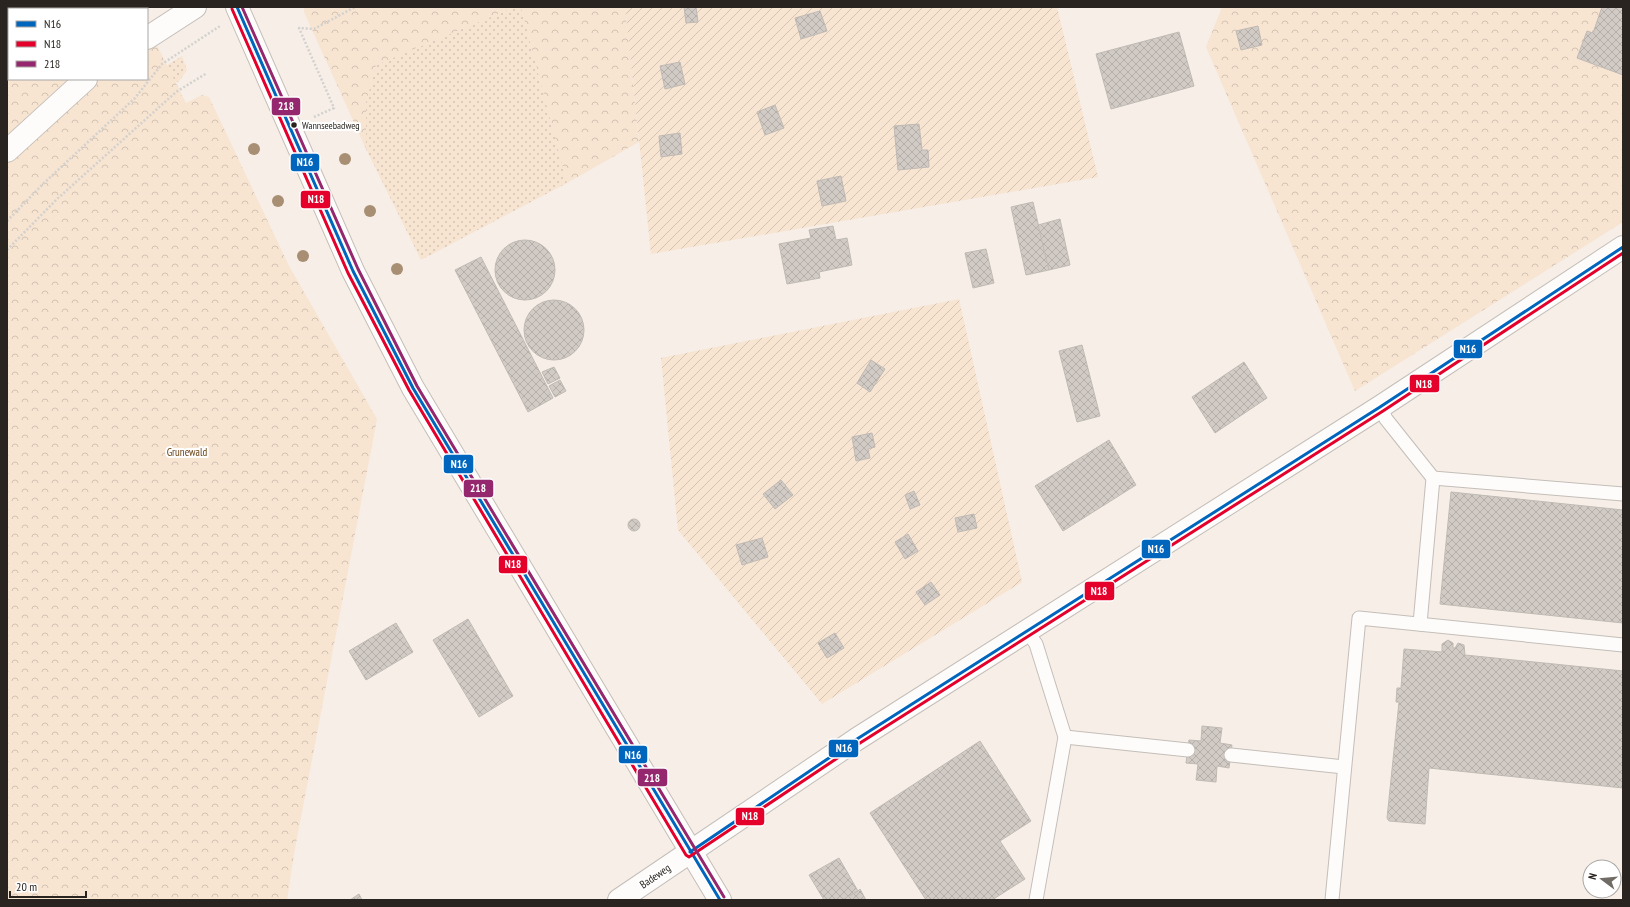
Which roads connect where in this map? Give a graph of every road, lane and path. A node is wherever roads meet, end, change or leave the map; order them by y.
1 (195, 7) edge
2 (355, 7) edge
3 (238, 10) edge
4 (148, 37) edge
5 (207, 73) dead end
6 (85, 80) edge
7 (314, 117) dead end
8 (7, 151) edge
9 (7, 221) edge
10 (1623, 247) edge
11 (7, 250) edge
12 (1380, 407) junction
13 (1433, 478) junction
14 (1623, 494) edge
15 (1420, 624) junction
16 (1026, 630) junction
17 (1623, 645) edge
18 (1065, 737) junction
19 (1188, 750) dead end
20 (1231, 755) dead end
21 (1344, 767) junction
22 (690, 852) junction
23 (619, 900) edge
24 (720, 900) edge
25 (1036, 900) edge
26 (1332, 900) edge

1 - 4 street
2 - 7 path
3 - 9 path
3 - 22 street
5 - 11 path
6 - 8 street
10 - 12 street, Badeweg
12 - 13 lane
12 - 16 street, Badeweg
13 - 14 lane
13 - 15 lane
15 - 17 lane
15 - 21 lane
16 - 18 lane
16 - 22 street, Badeweg
18 - 19 lane
18 - 25 lane
20 - 21 lane
21 - 26 lane
22 - 23 street, Badeweg
22 - 24 street

